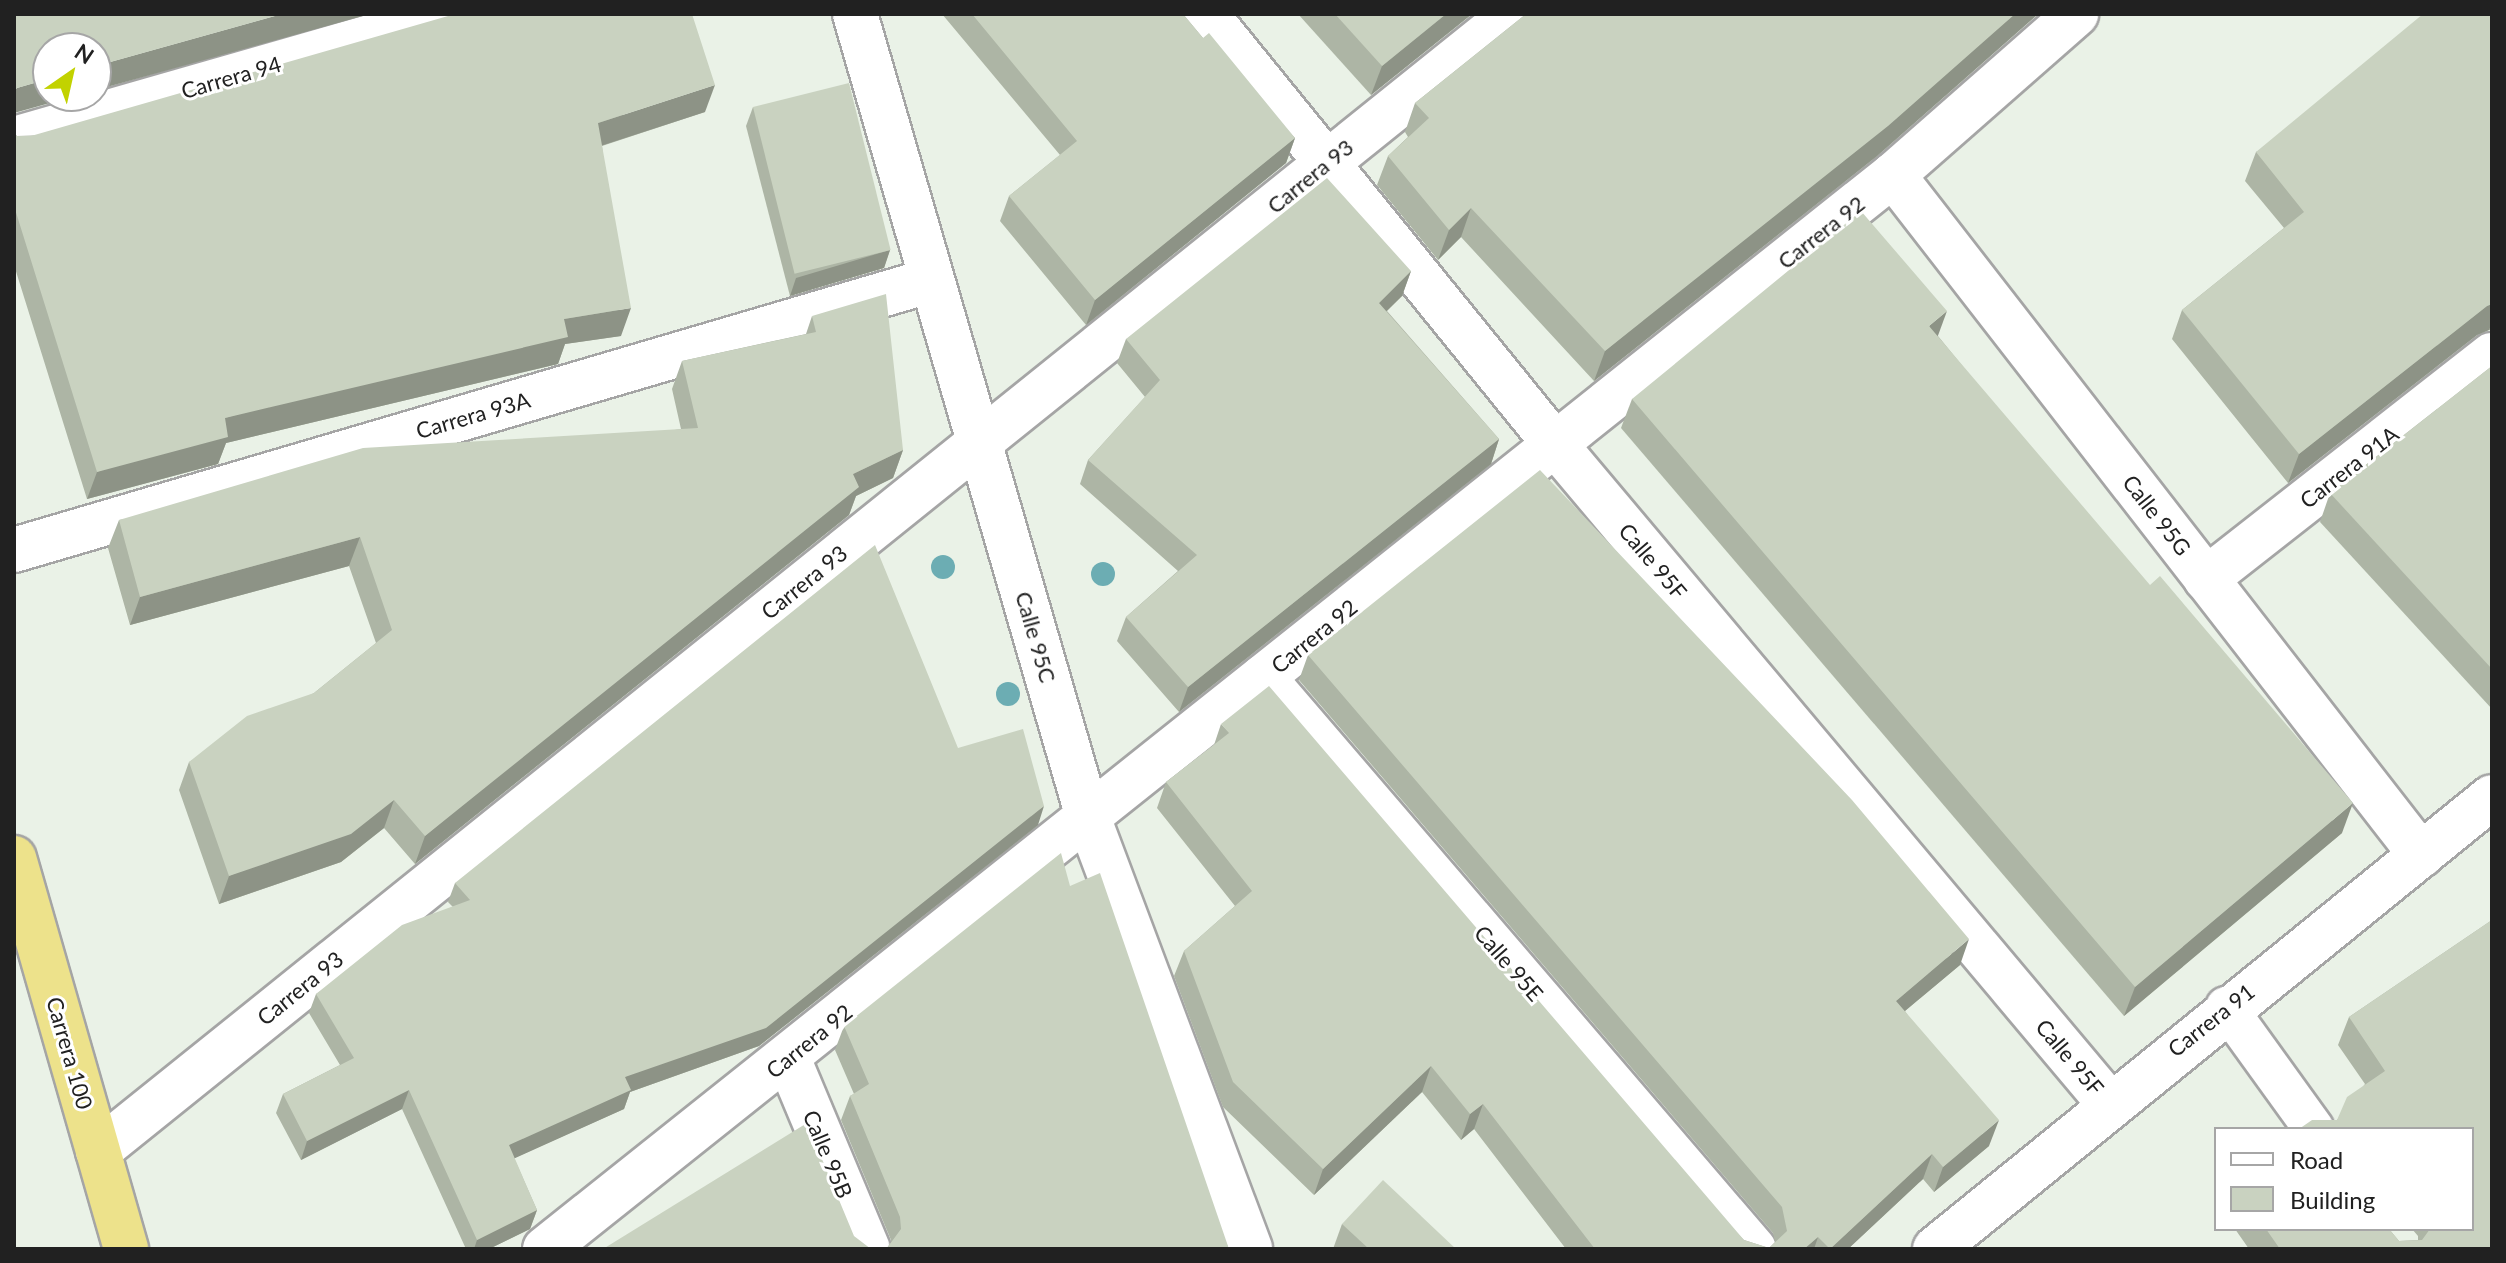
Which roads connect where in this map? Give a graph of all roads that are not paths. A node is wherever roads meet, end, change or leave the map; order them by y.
1 (449, 14) edge
2 (855, 14) edge
3 (1206, 14) edge
4 (1512, 14) edge
5 (2076, 14) edge
6 (14, 139) edge
7 (1324, 165) junction
8 (1893, 175) junction
9 (932, 280) junction
10 (2492, 355) edge
11 (979, 441) junction
12 (1554, 443) junction
13 (14, 550) edge
14 (2206, 579) junction
15 (1263, 677) junction
16 (2492, 797) edge
17 (1088, 817) junction
18 (2421, 855) junction
19 (14, 858) edge
20 (2226, 1007) junction
21 (788, 1058) junction
22 (2108, 1102) junction
23 (2313, 1127) edge
24 (98, 1151) junction
25 (126, 1249) edge
26 (545, 1249) edge
27 (868, 1249) edge
28 (1250, 1249) edge
29 (1754, 1249) edge
30 (1935, 1249) edge

1 - 6 street, Carrera 94
2 - 9 street, Calle 95C
3 - 7 street, Calle 95F
4 - 7 street, Carrera 93
5 - 8 street, Carrera 92
7 - 11 street, Carrera 93
7 - 12 street, Calle 95F
8 - 12 street, Carrera 92
8 - 14 street, Calle 95G
9 - 11 street, Calle 95C
9 - 13 street, Carrera 93A
10 - 14 street, Carrera 91A
11 - 17 street, Calle 95C
11 - 24 street, Carrera 93
12 - 15 street, Carrera 92
12 - 22 street, Calle 95F
14 - 18 street, Calle 95G
15 - 17 street, Carrera 92
15 - 29 street, Calle 95E
16 - 18 street, Carrera 91
17 - 21 street, Carrera 92
17 - 28 street, Calle 95C
18 - 20 street, Carrera 91
19 - 24 highway, Carrera 100
20 - 22 street, Carrera 91
20 - 23 lane
21 - 26 street, Carrera 92
21 - 27 street, Calle 95B
22 - 30 street, Carrera 91
24 - 25 highway, Carrera 100

